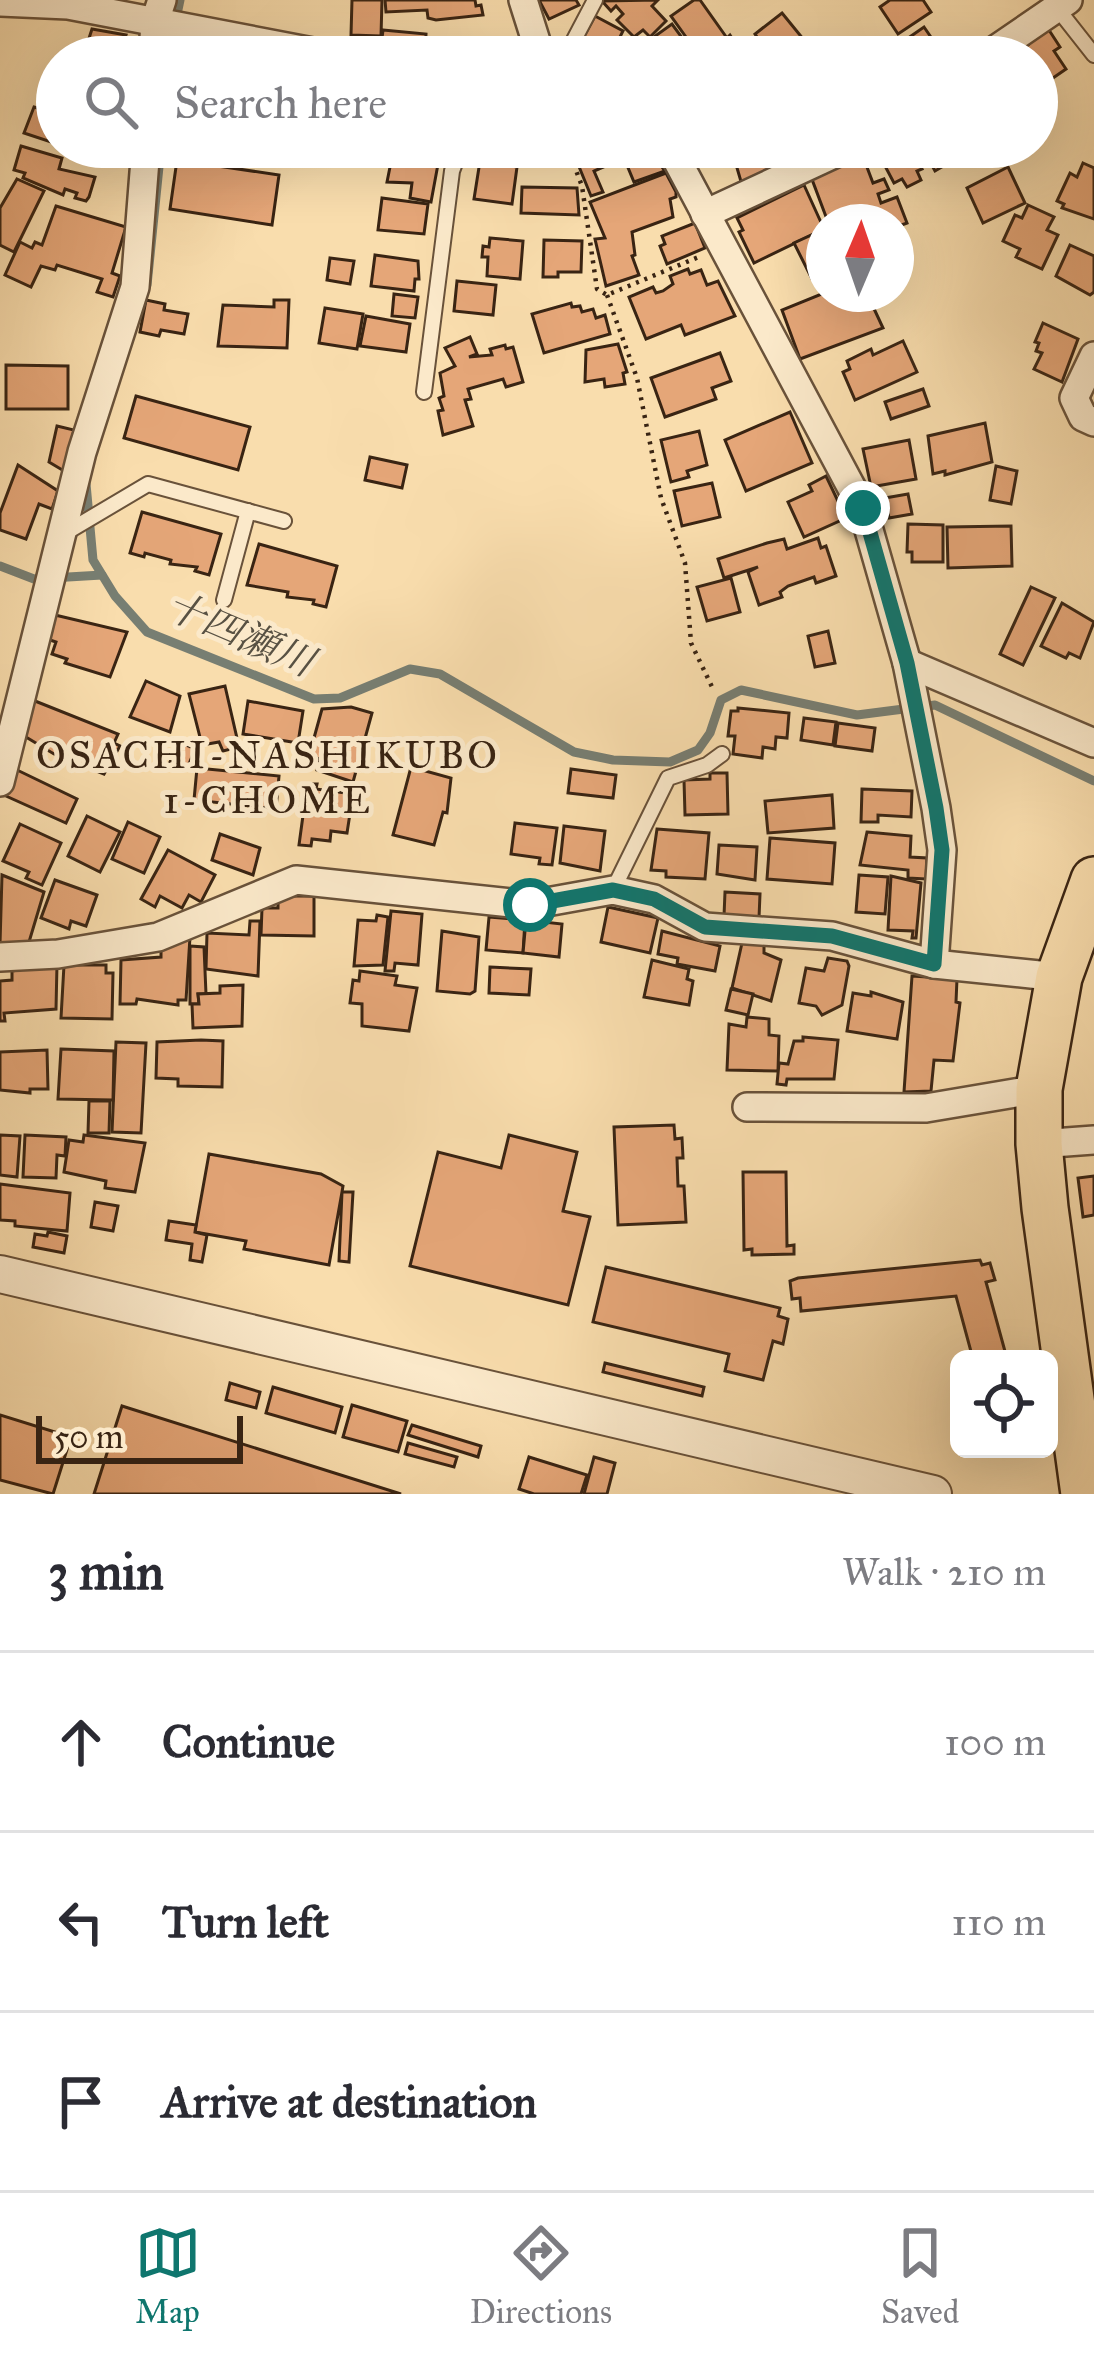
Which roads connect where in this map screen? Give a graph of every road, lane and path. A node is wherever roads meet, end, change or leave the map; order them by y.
1 (523, 0) edge
2 (596, 0) edge
3 (0, 2) edge
4 (1058, 2) edge
5 (159, 10) edge
6 (259, 36) edge
7 (535, 36) edge
8 (576, 36) edge
9 (1013, 36) edge
10 (1094, 55) edge
11 (144, 168) edge
12 (453, 168) edge
13 (575, 168) edge
14 (681, 168) edge
15 (804, 168) edge
16 (706, 214) junction
17 (723, 247) junction
18 (608, 295) junction
19 (1094, 356) edge
20 (424, 392) dead end
21 (1094, 422) edge
22 (248, 511) junction
23 (284, 521) dead end
24 (62, 535) junction
25 (224, 600) dead end
26 (907, 663) junction
27 (714, 691) dead end
28 (1094, 743) edge
29 (722, 754) dead end
30 (0, 782) edge
31 (1094, 880) edge
32 (613, 890) junction
33 (0, 957) edge
34 (934, 964) junction
35 (1060, 976) junction
36 (1039, 1088) junction
37 (747, 1107) dead end
38 (1094, 1140) edge
39 (1039, 1144) junction
40 (0, 1274) edge
41 (1079, 1353) edge
42 (933, 1494) edge
43 (1084, 1494) edge

1 - 7 street
2 - 8 lane
3 - 5 street
4 - 9 street
4 - 10 lane
5 - 6 street
11 - 24 street
12 - 20 lane
13 - 18 path
14 - 16 street
15 - 16 street
16 - 17 street
17 - 18 path
17 - 26 street
18 - 27 path
19 - 21 street
22 - 23 lane
22 - 24 lane
22 - 25 lane
24 - 30 street
26 - 28 street
26 - 34 street
29 - 32 lane
31 - 35 main road
32 - 33 street
32 - 34 street
34 - 35 street
35 - 36 main road
36 - 37 street
36 - 39 main road
38 - 39 street
39 - 41 main road
40 - 42 street
41 - 43 main road

